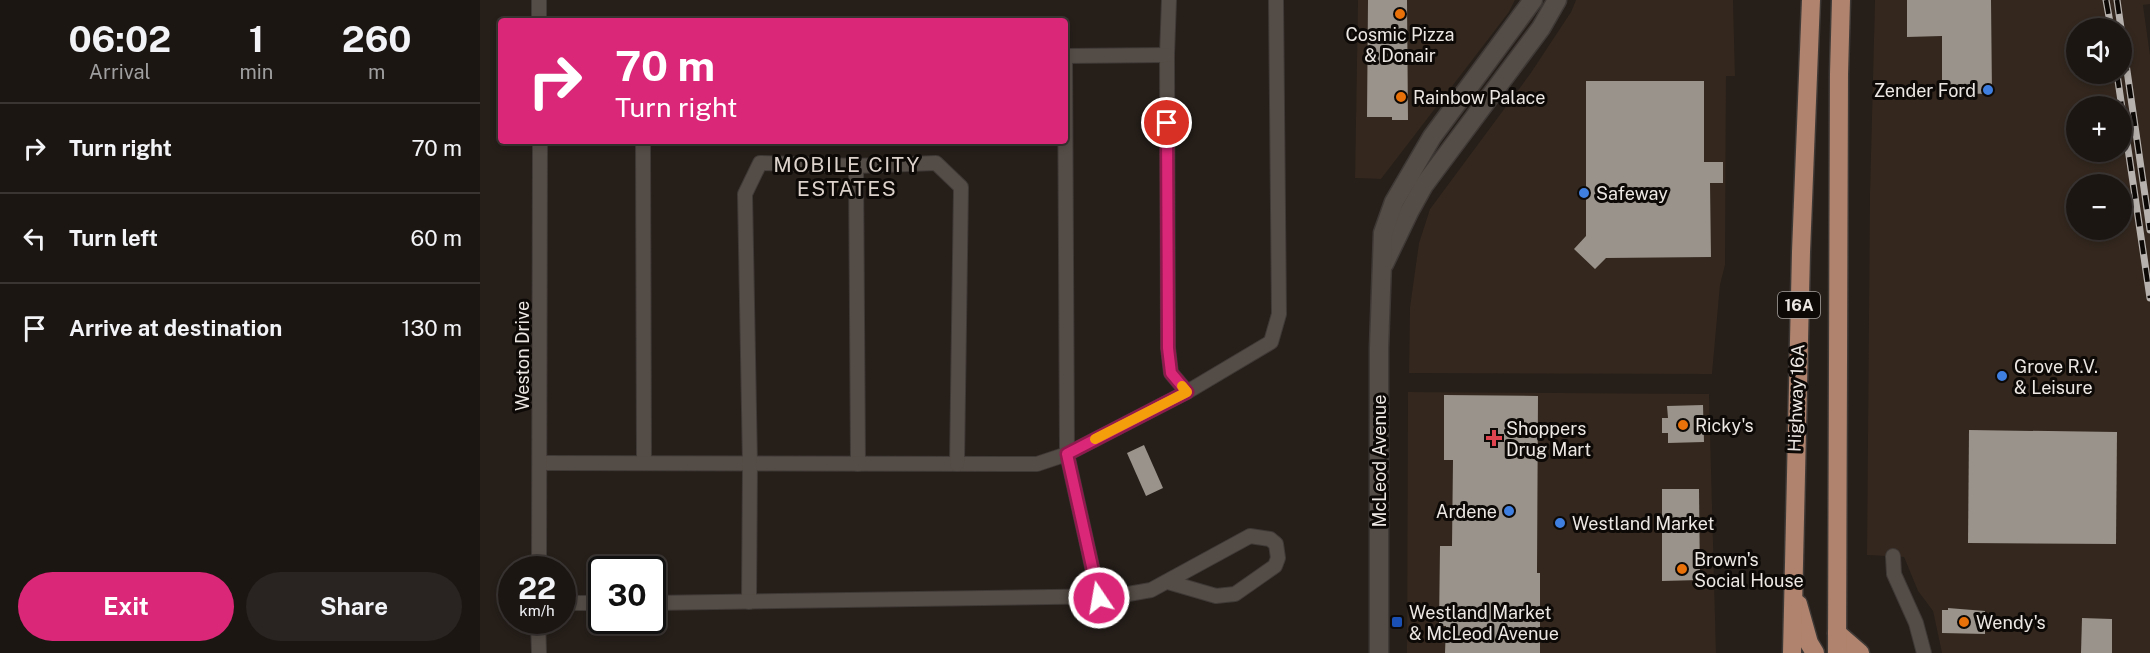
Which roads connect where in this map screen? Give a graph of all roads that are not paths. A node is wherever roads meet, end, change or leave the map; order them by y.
1 (539, 0) edge
2 (1169, 0) edge
3 (1276, 0) edge
4 (1533, 0) edge
5 (1557, 0) edge
6 (1811, 0) edge
7 (1841, 0) edge
8 (539, 18) edge
9 (1167, 55) junction
10 (1068, 56) edge
11 (540, 144) edge
12 (643, 144) edge
13 (1065, 144) edge
14 (856, 166) junction
15 (1382, 269) junction
16 (1187, 392) junction
17 (1067, 454) junction
18 (644, 462) junction
19 (540, 463) junction
20 (750, 464) junction
21 (858, 464) junction
22 (957, 464) junction
23 (539, 556) edge
24 (1893, 556) dead end
25 (1168, 582) junction
26 (1792, 582) junction
27 (1099, 598) junction
28 (749, 602) junction
29 (666, 603) edge
30 (1837, 633) junction
31 (538, 634) edge
32 (538, 653) edge
33 (1379, 653) edge
34 (1792, 653) edge
35 (1815, 653) edge
36 (1837, 653) edge
37 (1860, 653) edge
38 (1924, 653) edge

1 - 8 street
2 - 9 street
3 - 16 street
4 - 15 street, McLeod Avenue
5 - 15 street, McLeod Avenue
6 - 26 main road, Highway 16A / 16A
7 - 30 main road, 16A
9 - 10 street
9 - 16 street
11 - 19 street, Weston Drive
12 - 18 street
13 - 17 street
14 - 20 street
14 - 21 street
14 - 22 street
15 - 33 street, McLeod Avenue
16 - 17 street
17 - 22 street
17 - 27 street
18 - 19 street
18 - 20 street
19 - 23 street, Weston Drive
20 - 21 street
20 - 28 street
21 - 22 street
24 - 38 street
25 - 25 street
25 - 27 street
26 - 34 main road, Highway 16A / 16A
26 - 35 main road
27 - 28 street
28 - 29 street
30 - 36 main road, 16A
30 - 37 main road
31 - 32 street

